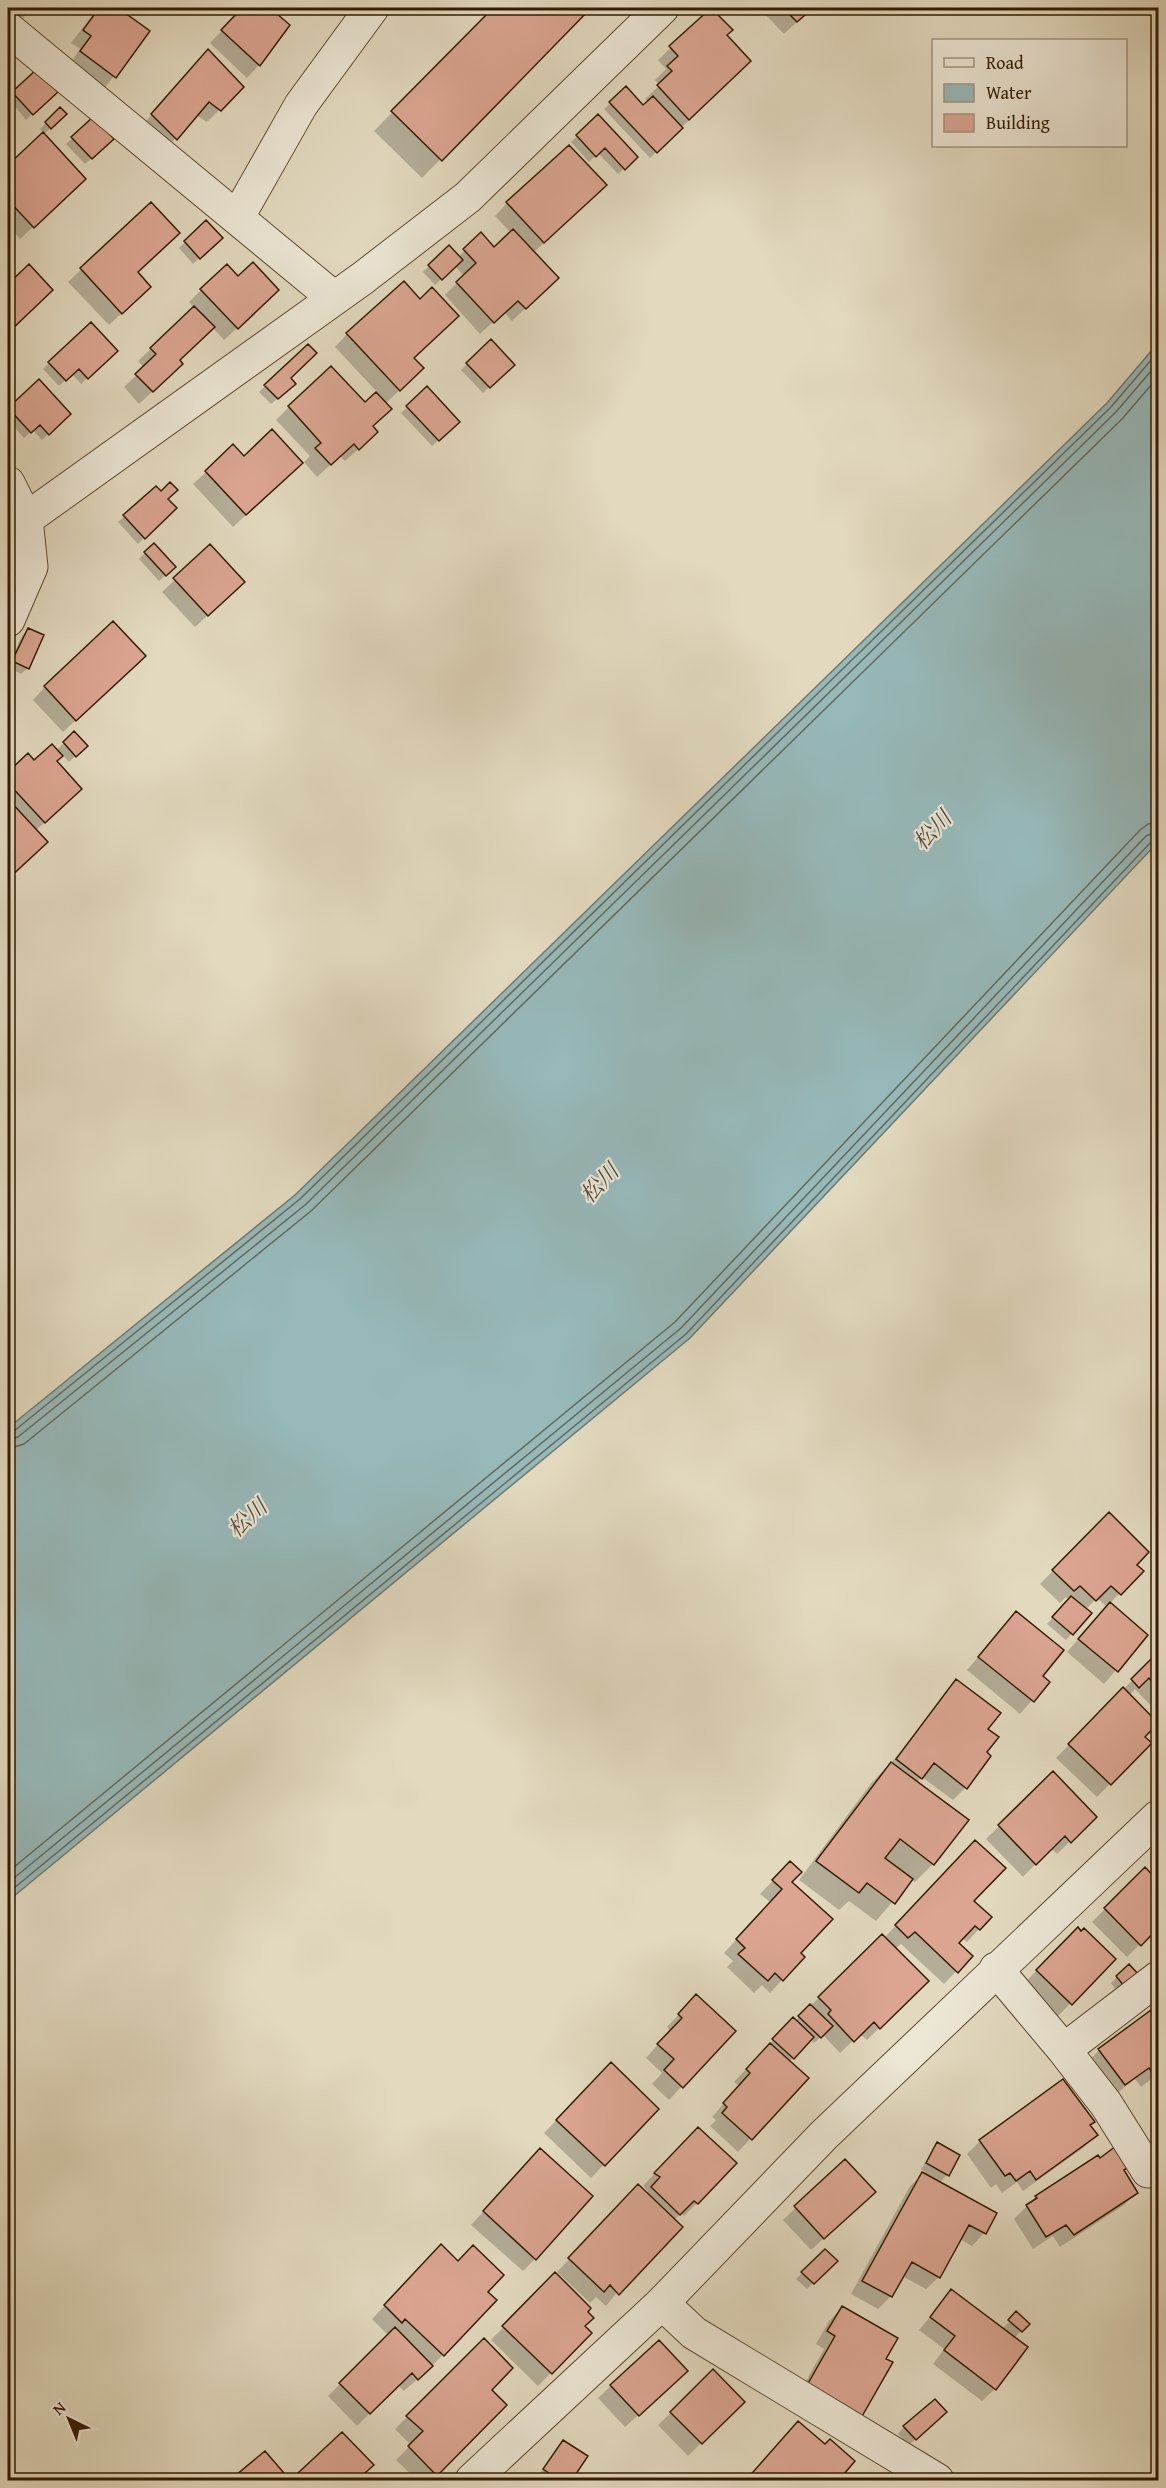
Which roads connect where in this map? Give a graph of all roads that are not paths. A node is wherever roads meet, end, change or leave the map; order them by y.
1 (372, 8) edge
2 (662, 8) edge
3 (8, 29) edge
4 (237, 218) junction
5 (334, 298) junction
6 (8, 483) edge
7 (17, 525) edge
8 (8, 620) edge
9 (1158, 1817) edge
10 (996, 1969) junction
11 (1158, 1978) edge
12 (1064, 2050) junction
13 (1148, 2171) dead end
14 (662, 2303) junction
15 (472, 2481) edge
16 (937, 2481) edge

1 - 4 street
2 - 5 street
3 - 4 street
4 - 5 street
5 - 7 street
6 - 7 street
7 - 8 street
9 - 10 street
10 - 12 street
10 - 14 street
11 - 12 street
12 - 13 street
14 - 15 street
14 - 16 street

